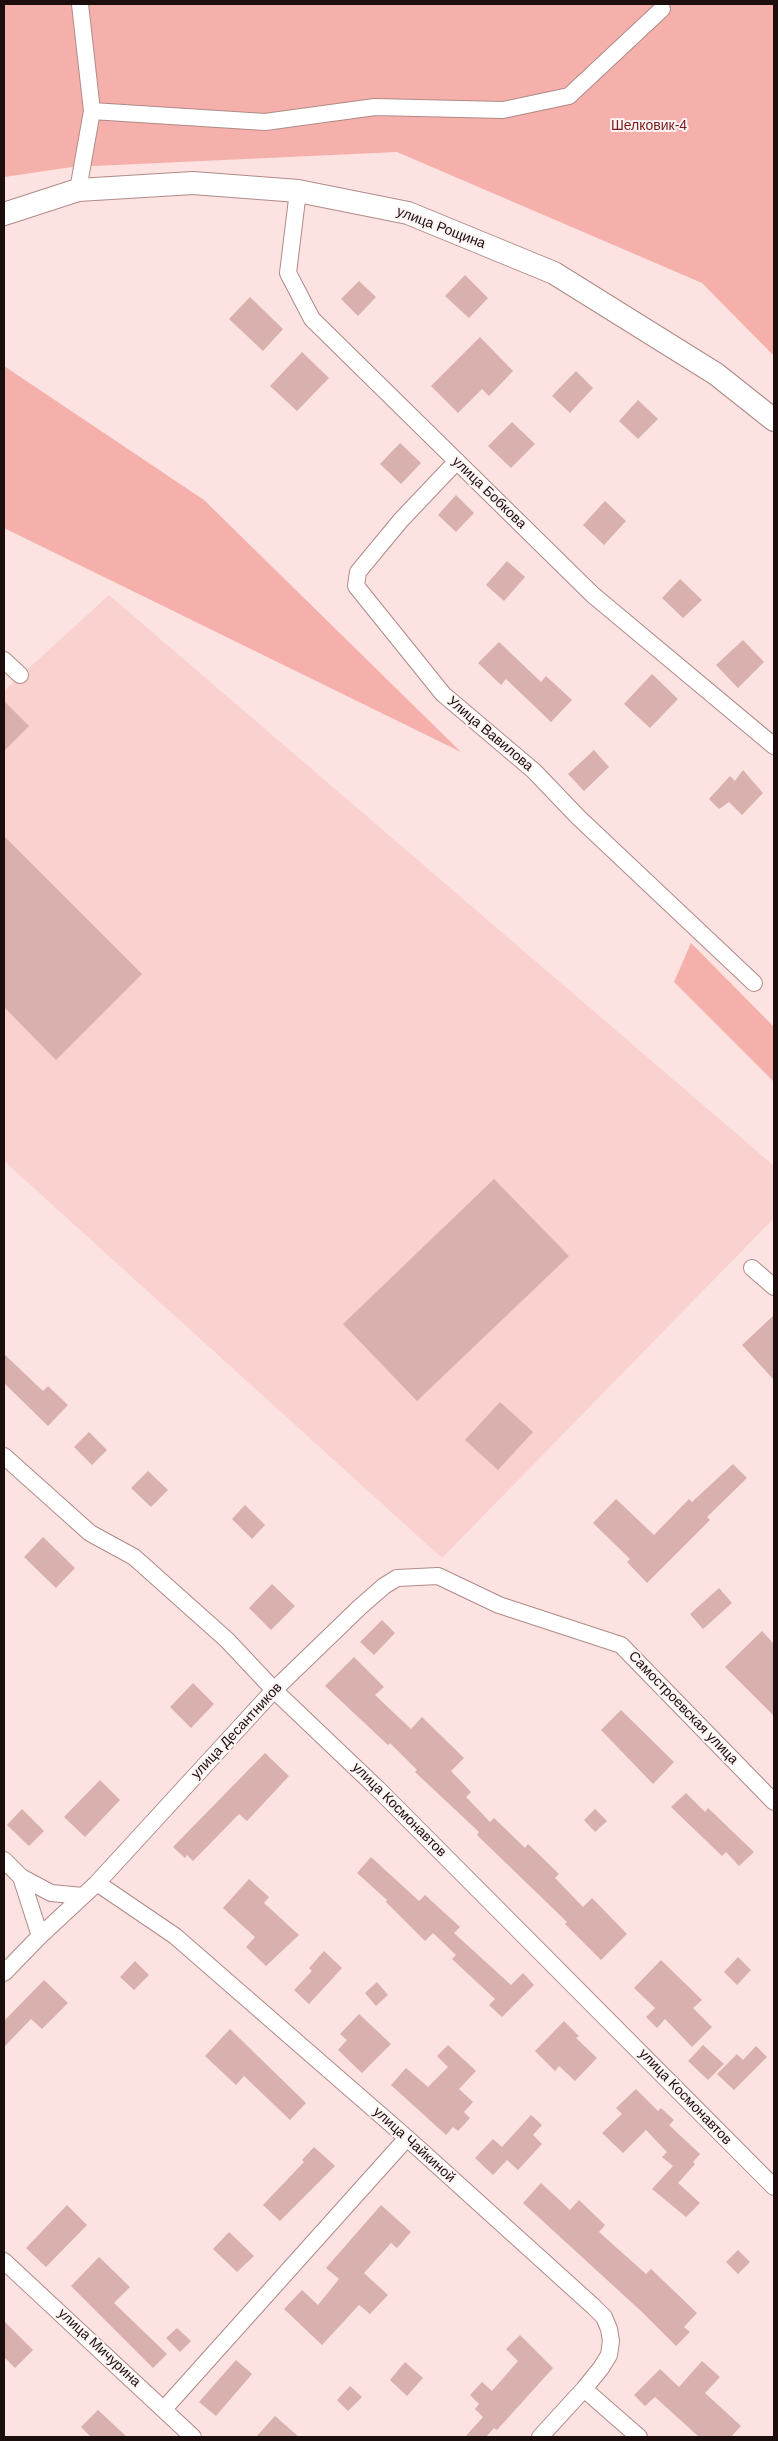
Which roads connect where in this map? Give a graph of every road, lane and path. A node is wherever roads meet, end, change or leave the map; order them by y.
1 (80, 4) edge
2 (662, 9) dead end
3 (92, 111) junction
4 (78, 190) junction
5 (298, 191) junction
6 (4, 214) edge
7 (774, 420) edge
8 (457, 461) junction
9 (4, 660) edge
10 (20, 675) dead end
11 (774, 746) edge
12 (754, 983) dead end
13 (752, 1268) dead end
14 (774, 1287) edge
15 (4, 1456) edge
16 (384, 1586) joint
17 (274, 1690) junction
18 (774, 1802) edge
19 (4, 1860) edge
20 (21, 1877) junction
21 (97, 1883) junction
22 (84, 1896) junction
23 (40, 1936) junction
24 (4, 1973) edge
25 (408, 2138) junction
26 (774, 2188) edge
27 (4, 2260) edge
28 (584, 2389) junction
29 (164, 2409) junction
30 (193, 2437) edge
31 (540, 2437) edge
32 (639, 2437) edge

1 - 3 street
2 - 3 street
3 - 4 street
4 - 5 street, улица Рощина
4 - 6 street, улица Рощина
5 - 7 street, улица Рощина
5 - 8 street, улица Бобкова
8 - 11 street, улица Бобкова
8 - 12 street, Улица Вавилова
9 - 10 street
13 - 14 street
15 - 17 street, улица Космонавтов
16 - 17 street, улица Десантников
16 - 18 street, Самостроевская улица
17 - 21 street, улица Десантников
17 - 26 street, улица Космонавтов
19 - 20 street
20 - 22 street
20 - 23 street
21 - 22 street, улица Десантников
21 - 25 street, улица Чайкиной
22 - 23 street, улица Десантников
23 - 24 street
25 - 28 street, улица Чайкиной
25 - 29 street
27 - 29 street, улица Мичурина
28 - 31 street, улица Чайкиной
28 - 32 street
29 - 30 street, улица Мичурина

